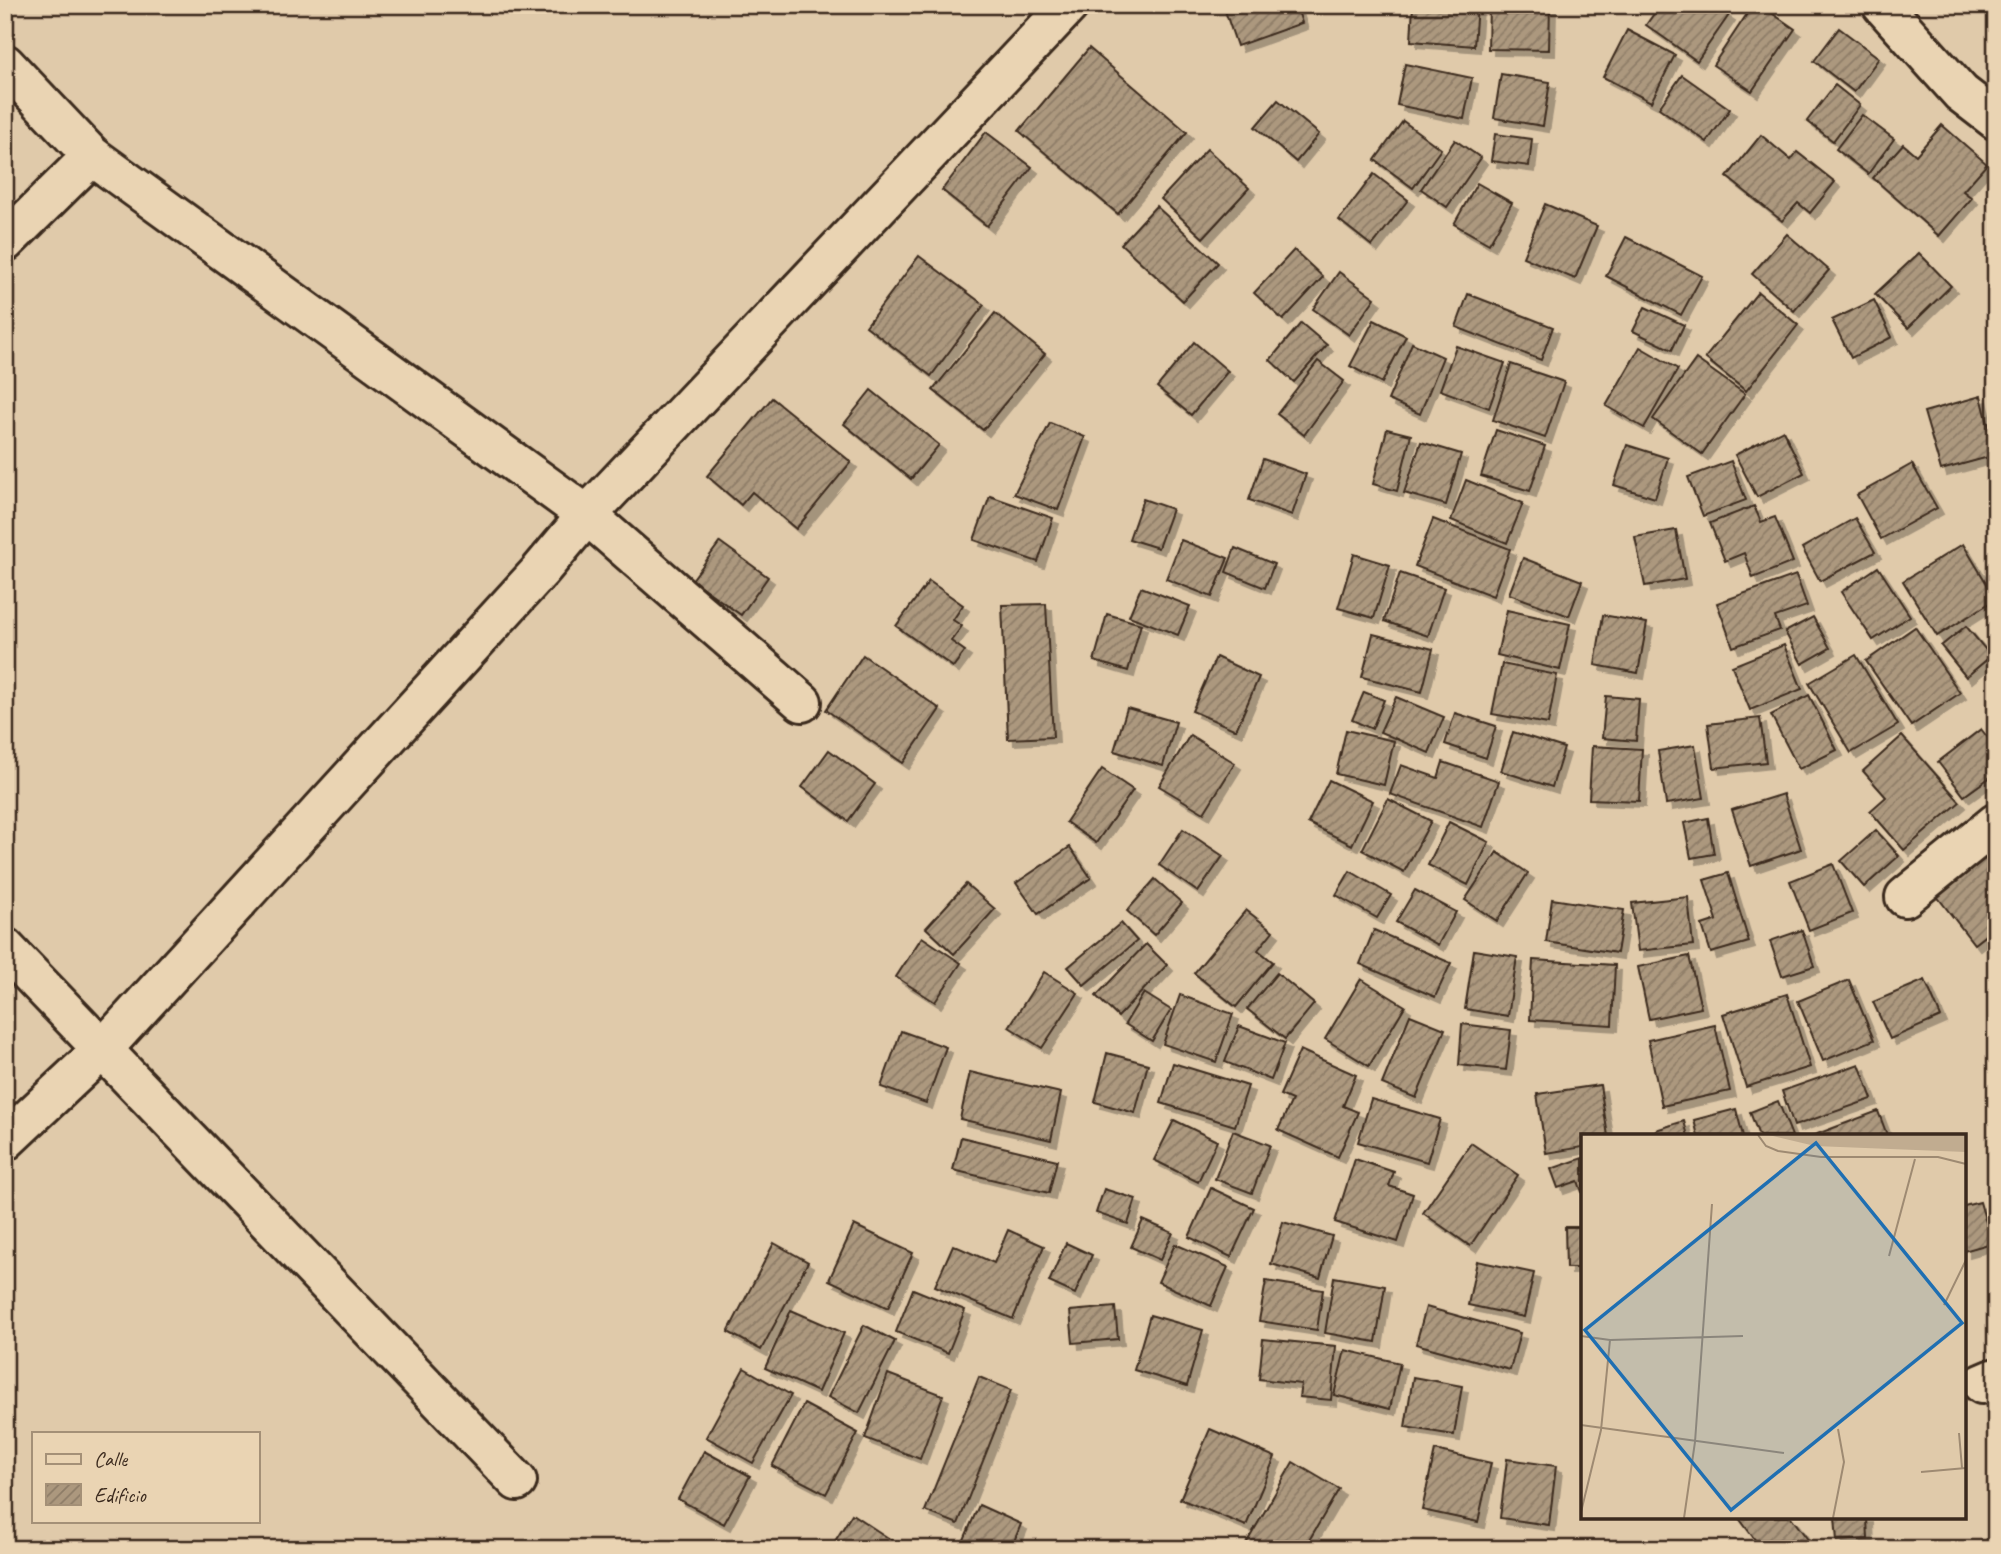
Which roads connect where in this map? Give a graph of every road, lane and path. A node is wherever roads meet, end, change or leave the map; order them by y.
1 (1069, 5) edge
2 (1882, 5) edge
3 (5, 64) edge
4 (1996, 120) edge
5 (92, 156) junction
6 (5, 242) edge
7 (587, 515) junction
8 (802, 702) dead end
9 (1996, 823) edge
10 (1905, 897) dead end
11 (5, 948) edge
12 (102, 1050) junction
13 (5, 1141) edge
14 (517, 1481) dead end

1 - 7 street
2 - 4 street
3 - 5 street
5 - 6 street
5 - 7 street
7 - 8 street
7 - 12 street
9 - 10 street
11 - 12 street
12 - 13 street
12 - 14 street

